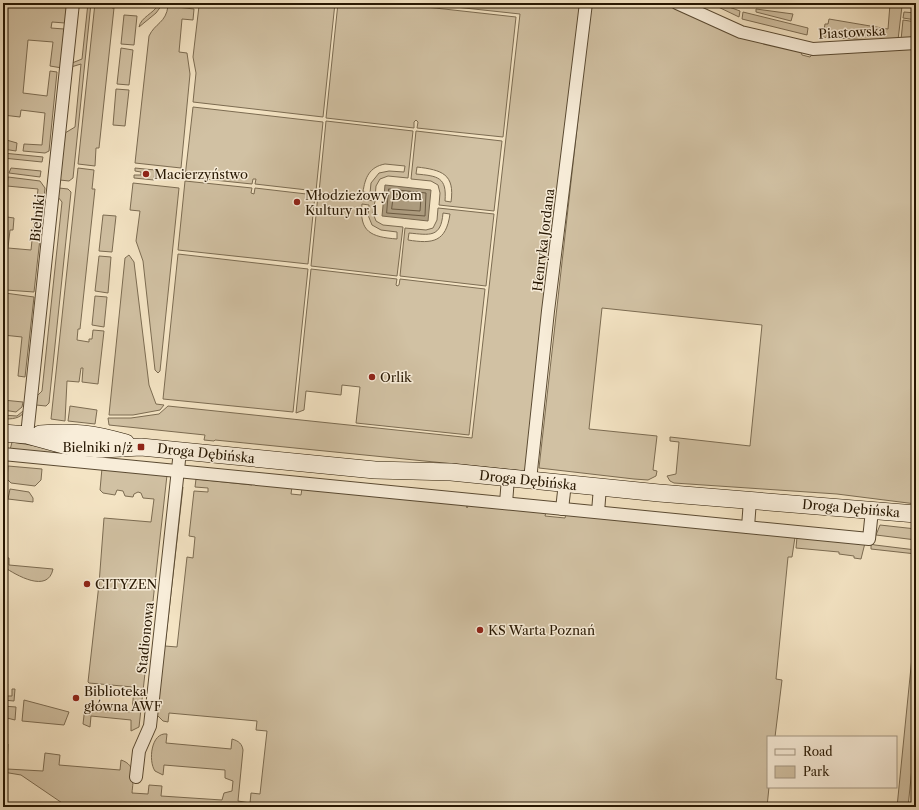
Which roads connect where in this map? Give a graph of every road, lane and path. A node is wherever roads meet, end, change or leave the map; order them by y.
1 (74, 3) edge
2 (586, 3) edge
3 (677, 3) edge
4 (916, 43) edge
5 (5, 433) edge
6 (27, 436) junction
7 (180, 451) junction
8 (4, 454) edge
9 (243, 457) junction
10 (177, 471) junction
11 (241, 478) junction
12 (508, 478) junction
13 (530, 480) junction
14 (565, 483) junction
15 (600, 487) junction
16 (750, 500) junction
17 (506, 503) junction
18 (562, 509) junction
19 (872, 510) junction
20 (598, 512) junction
21 (916, 514) edge
22 (748, 527) junction
23 (136, 777) dead end

1 - 6 street, Bielniki
2 - 13 street, Henryka Jordana
3 - 4 street, Piastowska
5 - 6 street, Droga Dębińska
5 - 8 street
6 - 7 street, Droga Dębińska
7 - 9 street, Droga Dębińska
7 - 10 street, Stadionowa
8 - 10 street
9 - 11 street
9 - 12 street, Droga Dębińska
10 - 11 street
10 - 23 street, Stadionowa
11 - 17 street
12 - 13 street, Droga Dębińska
12 - 17 street
13 - 14 street, Droga Dębińska
14 - 15 street, Droga Dębińska
14 - 18 street
15 - 16 street, Droga Dębińska
15 - 20 street
16 - 19 street, Droga Dębińska
16 - 22 street
17 - 18 street
18 - 20 street
19 - 21 street, Droga Dębińska
19 - 22 street
20 - 22 street

